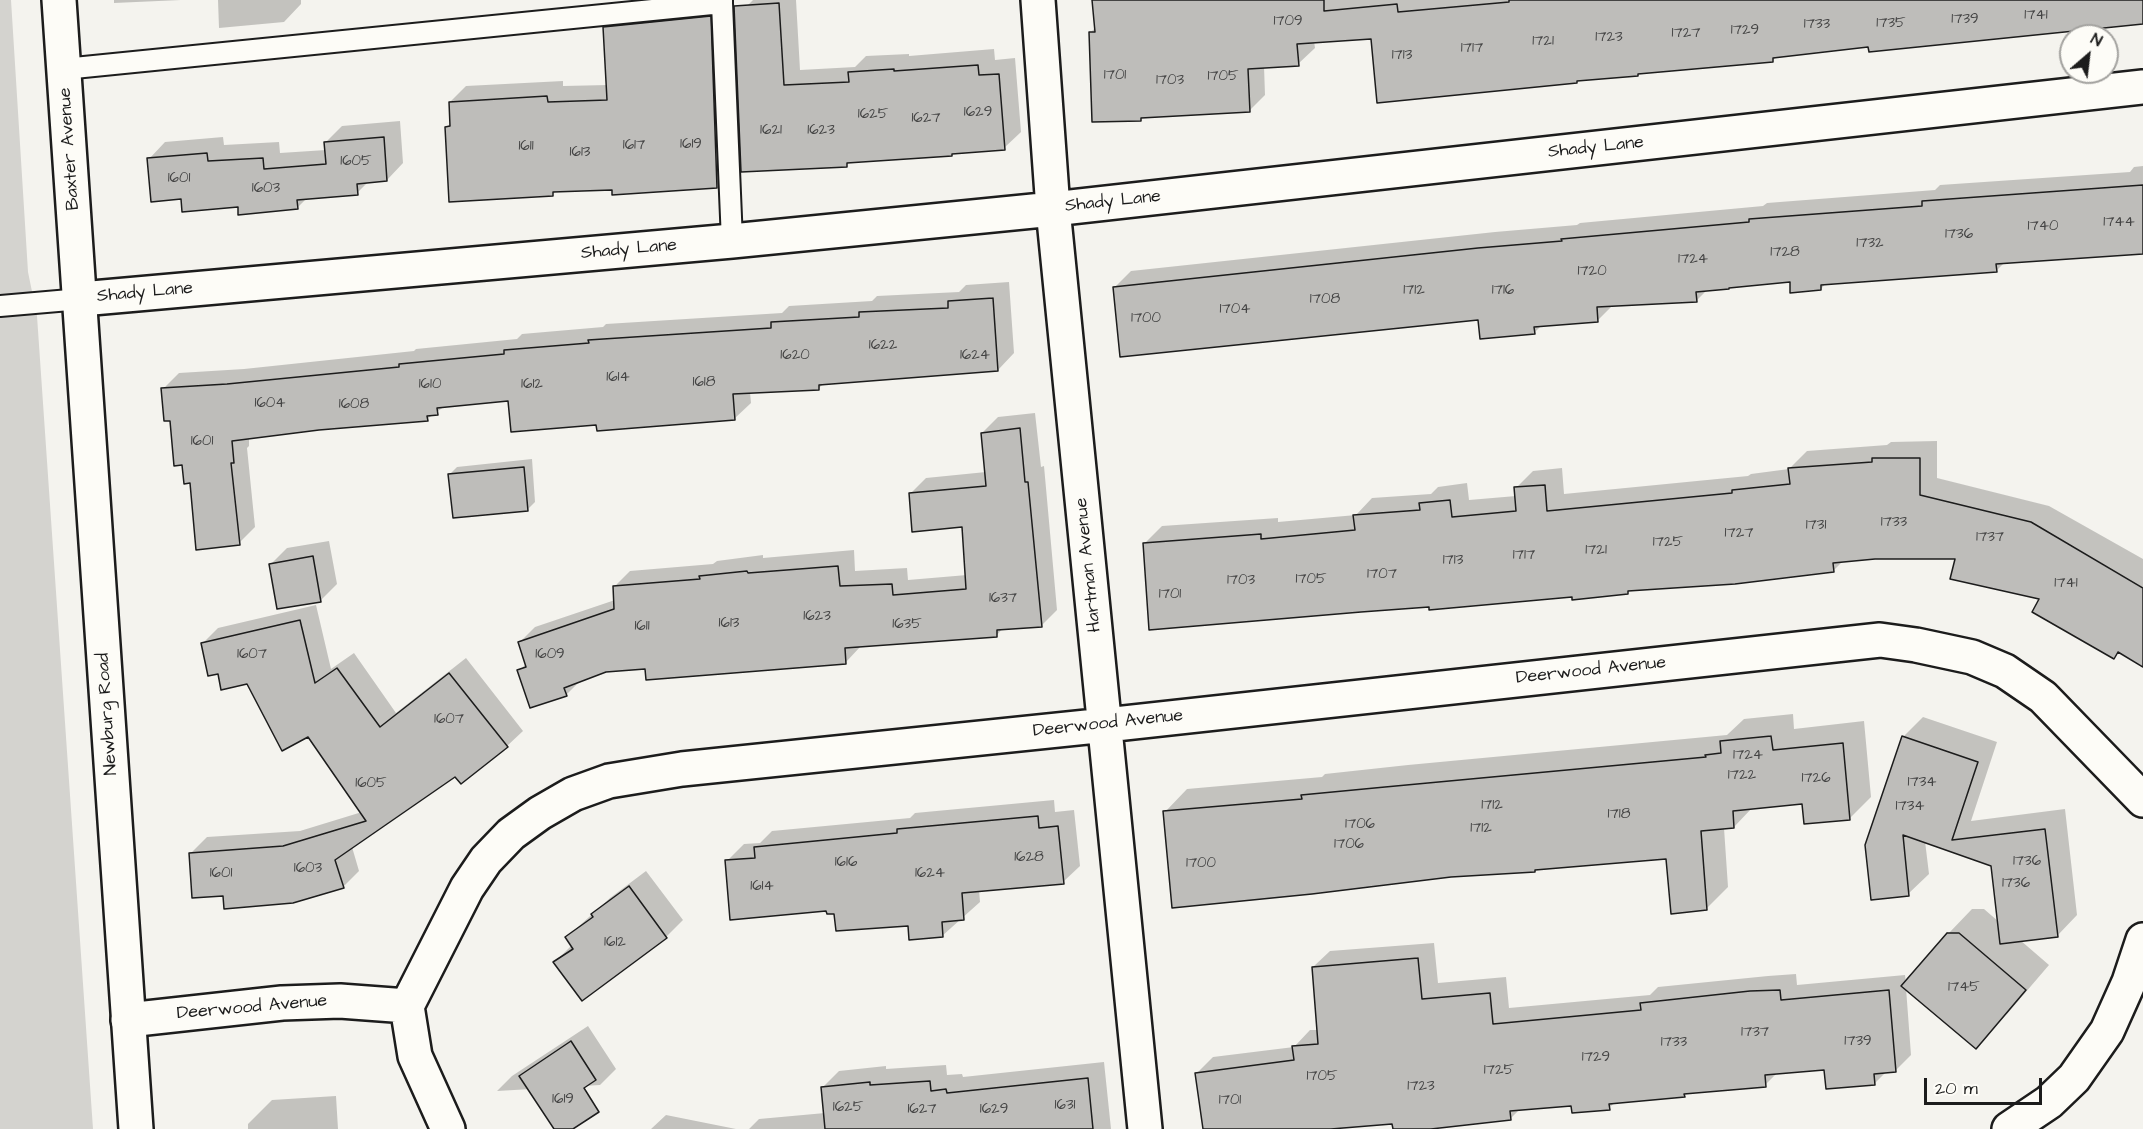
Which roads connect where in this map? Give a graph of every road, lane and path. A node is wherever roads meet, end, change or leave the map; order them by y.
1 (59, 0) edge
2 (1038, 0) edge
3 (722, 2) edge
4 (64, 69) junction
5 (2143, 87) edge
6 (1053, 208) junction
7 (732, 241) junction
8 (81, 299) junction
9 (0, 306) edge
10 (1106, 725) junction
11 (2143, 800) edge
12 (2143, 940) edge
13 (407, 1006) junction
14 (128, 1020) junction
15 (136, 1129) edge
16 (448, 1129) edge
17 (1145, 1129) edge
18 (2009, 1129) edge

1 - 4 street, Baxter Avenue
2 - 6 street, Hartman Avenue
3 - 4 lane
3 - 7 lane
4 - 8 street, Baxter Avenue
5 - 6 street, Shady Lane
6 - 7 street, Shady Lane
6 - 10 street, Hartman Avenue
7 - 8 street, Shady Lane
8 - 9 lane
8 - 14 street, Newburg Road
10 - 11 street, Deerwood Avenue
10 - 13 street, Deerwood Avenue
10 - 17 street, Hartman Avenue
12 - 18 street
13 - 14 street, Deerwood Avenue
13 - 16 street
14 - 15 street, Newburg Road

